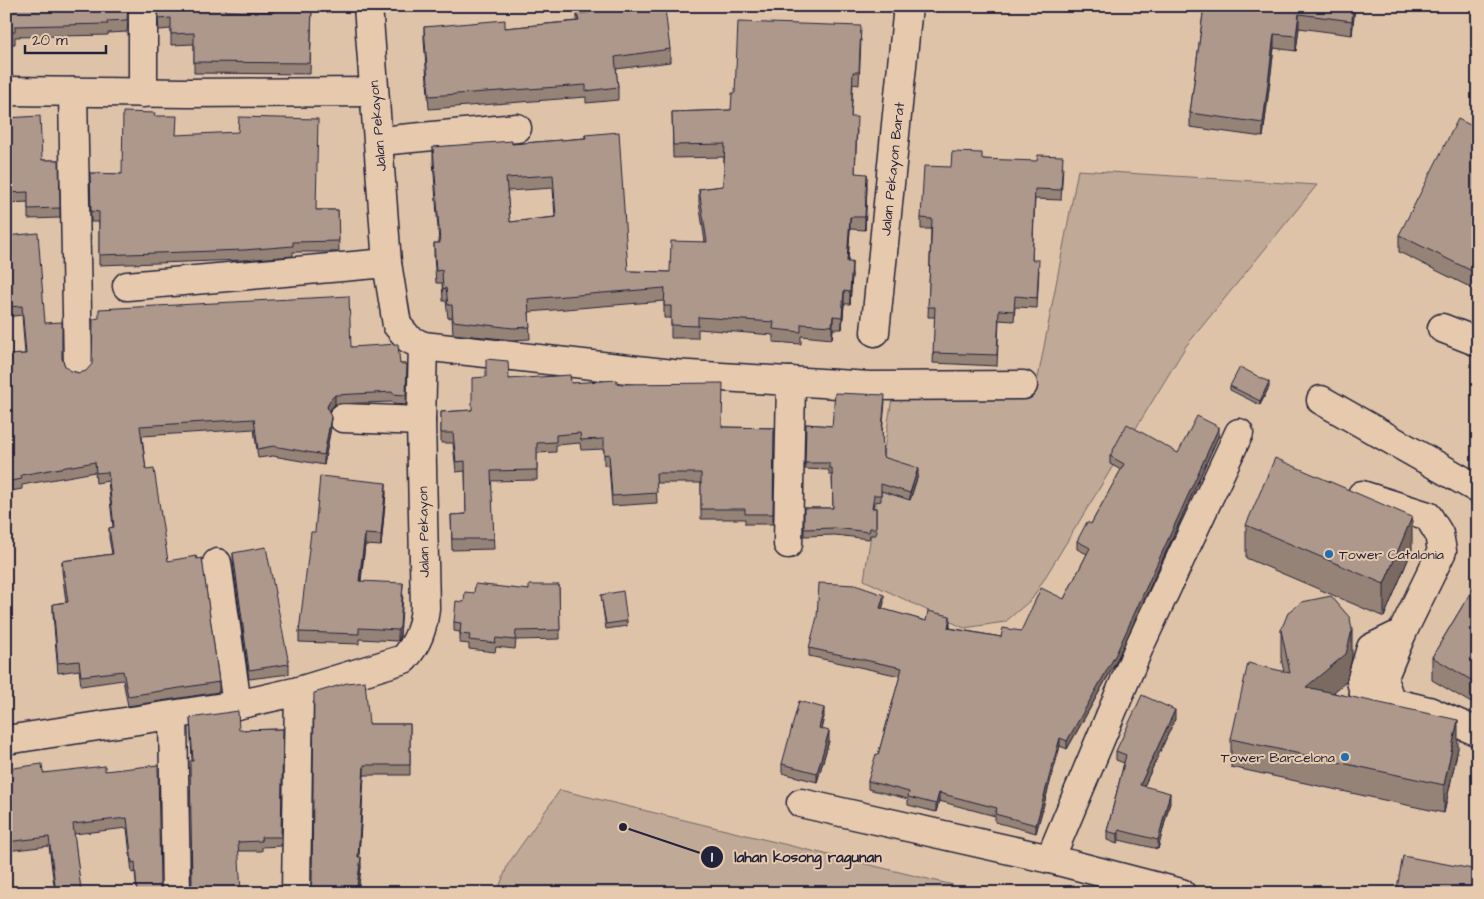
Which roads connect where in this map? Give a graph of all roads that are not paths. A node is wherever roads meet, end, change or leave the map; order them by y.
1 (143, 6) edge
2 (368, 6) edge
3 (908, 6) edge
4 (6, 91) edge
5 (73, 92) junction
6 (373, 92) junction
7 (143, 93) junction
8 (517, 128) dead end
9 (380, 141) junction
10 (387, 263) junction
11 (126, 286) dead end
12 (1442, 328) dead end
13 (875, 332) dead end
14 (1478, 342) edge
15 (423, 346) junction
16 (78, 367) dead end
17 (791, 381) junction
18 (1024, 385) dead end
19 (1321, 400) dead end
20 (343, 418) dead end
21 (421, 421) junction
22 (1239, 433) dead end
23 (1478, 489) edge
24 (1362, 495) edge
25 (788, 544) dead end
26 (217, 563) dead end
27 (299, 691) junction
28 (237, 704) junction
29 (173, 716) junction
30 (1478, 732) edge
31 (6, 740) edge
32 (801, 803) dead end
33 (1050, 859) junction
34 (176, 893) edge
35 (296, 893) edge
36 (1182, 893) edge

1 - 7 street
2 - 6 street, Jalan Pekayon
3 - 13 street, Jalan Pekayon Barat
4 - 5 street
5 - 7 street
5 - 16 street
6 - 7 street
6 - 9 street, Jalan Pekayon
8 - 9 street
9 - 10 street, Jalan Pekayon
10 - 11 street
10 - 15 street, Jalan Pekayon
12 - 14 street
15 - 17 street
15 - 21 street, Jalan Pekayon
17 - 18 street
17 - 25 street
19 - 23 street
20 - 21 street
21 - 27 street, Jalan Pekayon
22 - 33 street
24 - 30 street
26 - 28 street
27 - 28 street, Jalan Pekayon
27 - 35 street
28 - 29 street, Jalan Pekayon
29 - 31 street, Jalan Pekayon
29 - 34 street
32 - 33 street
33 - 36 street

